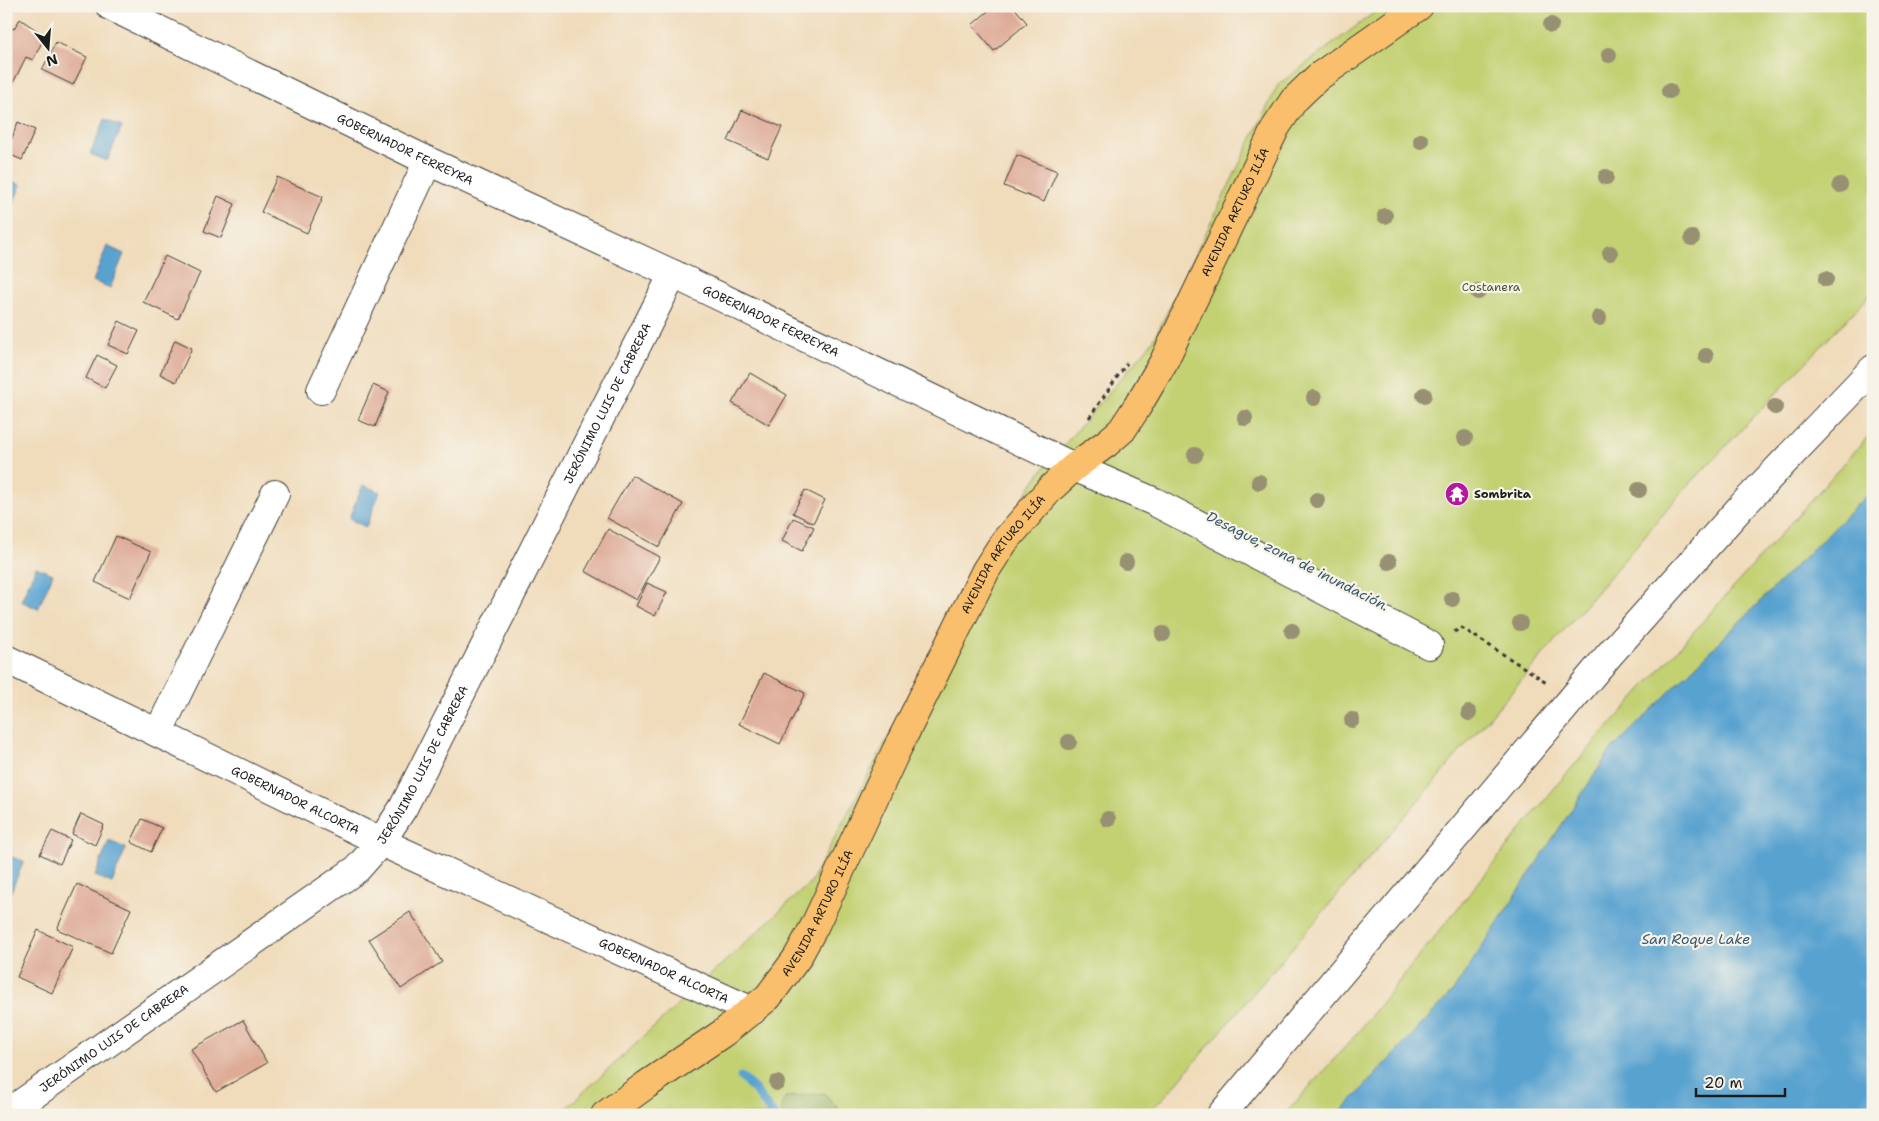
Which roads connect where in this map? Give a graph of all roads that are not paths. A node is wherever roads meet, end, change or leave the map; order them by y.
1 (110, 6) edge
2 (1419, 6) edge
3 (428, 161) junction
4 (674, 274) junction
5 (1873, 369) edge
6 (321, 390) dead end
7 (1074, 467) junction
8 (276, 494) dead end
9 (1429, 645) road end
10 (6, 659) edge
11 (158, 733) junction
12 (382, 842) junction
13 (752, 1011) junction
14 (6, 1114) edge
15 (605, 1115) edge
16 (1221, 1115) edge

1 - 3 street, GOBERNADOR FERREYRA
2 - 7 main road, AVENIDA ARTURO ILÍA
3 - 4 street, GOBERNADOR FERREYRA
3 - 6 street
4 - 7 street, GOBERNADOR FERREYRA
4 - 12 street, JERÓNIMO LUIS DE CABRERA
5 - 16 street
7 - 9 street, GOBERNADOR FERREYRA
7 - 13 main road, AVENIDA ARTURO ILÍA
8 - 11 street
10 - 11 street, GOBERNADOR ALCORTA
11 - 12 street, GOBERNADOR ALCORTA
12 - 13 street, GOBERNADOR ALCORTA
12 - 14 street, JERÓNIMO LUIS DE CABRERA
13 - 15 main road, AVENIDA ARTURO ILÍA

